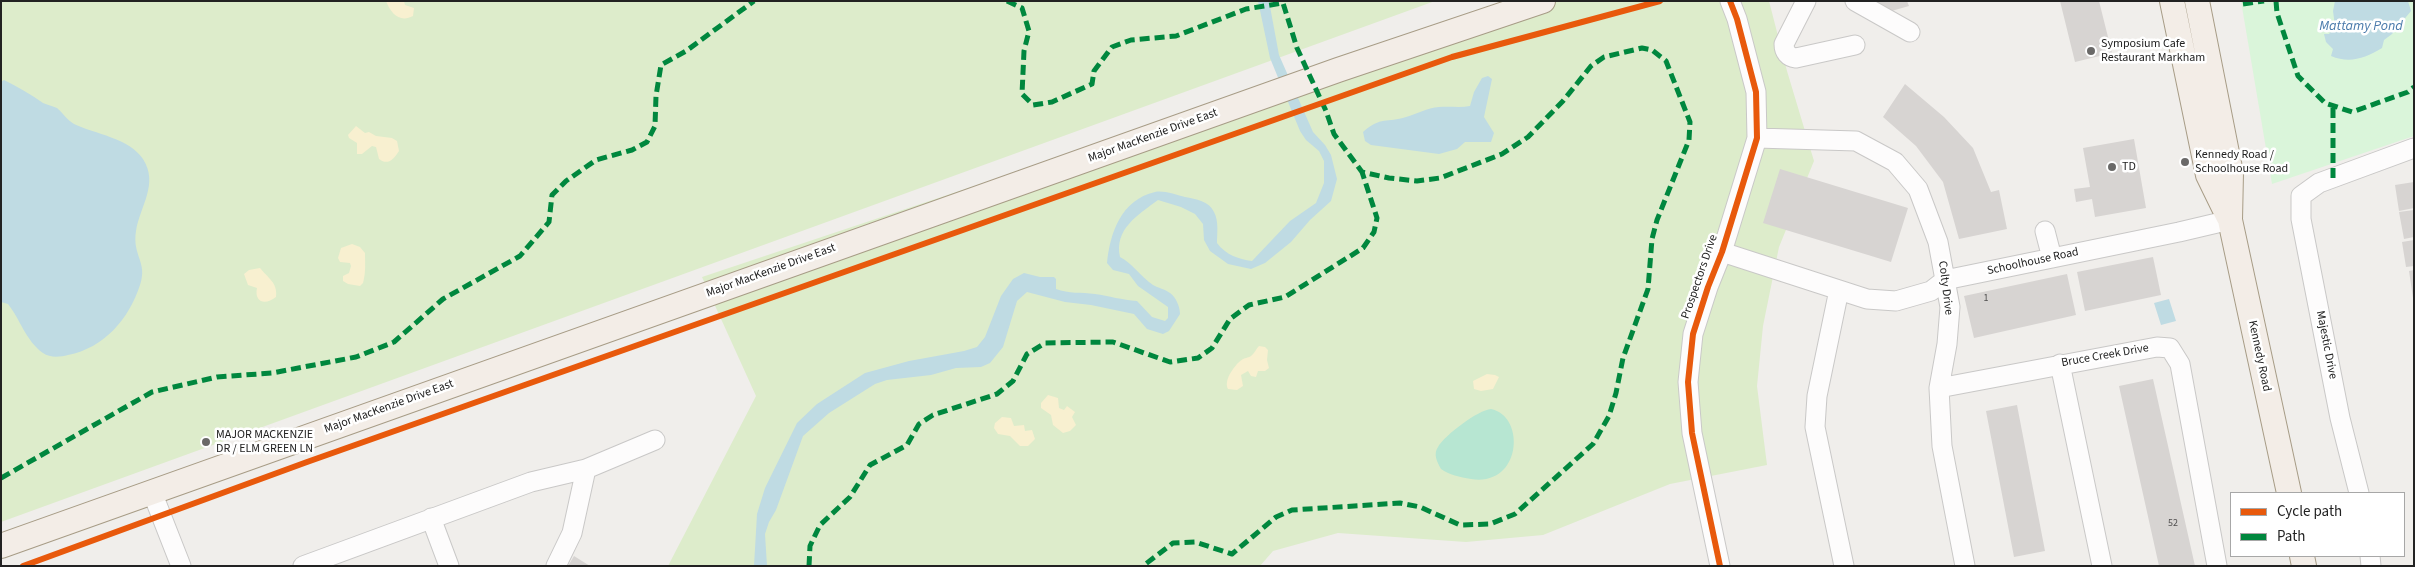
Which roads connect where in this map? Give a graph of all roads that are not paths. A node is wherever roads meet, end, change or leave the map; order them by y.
1 (1543, 1) edge
2 (1730, 1) edge
3 (1806, 1) edge
4 (1855, 1) edge
5 (2172, 1) edge
6 (2197, 1) edge
7 (1910, 32) dead end
8 (1855, 45) dead end
9 (1757, 138) junction
10 (2414, 148) edge
11 (2230, 220) junction
12 (2045, 231) dead end
13 (1722, 252) junction
14 (2052, 258) junction
15 (1945, 280) junction
16 (1839, 290) junction
17 (2060, 364) junction
18 (1939, 388) junction
19 (655, 440) dead end
20 (586, 469) junction
21 (152, 492) junction
22 (2288, 492) edge
23 (2359, 492) edge
24 (431, 518) junction
25 (1, 546) edge
26 (181, 566) edge
27 (303, 566) edge
28 (449, 566) edge
29 (556, 566) edge
30 (1720, 566) edge
31 (1844, 566) edge
32 (1965, 566) edge
33 (2102, 566) edge
34 (2217, 566) edge

1 - 21 main road, Major MacKenzie Drive East
2 - 9 street, Prospectors Drive
3 - 8 street
4 - 7 street
5 - 11 main road, Kennedy Road
6 - 11 main road, Kennedy Road
9 - 13 street, Prospectors Drive
9 - 15 street, Colty Drive
10 - 23 street, Majestic Drive
11 - 14 street, Schoolhouse Road
11 - 22 main road, Kennedy Road
12 - 14 street
13 - 16 street, Schoolhouse Road
13 - 30 street, Prospectors Drive
14 - 15 street, Schoolhouse Road
15 - 16 street, Schoolhouse Road
15 - 18 street, Colty Drive
16 - 31 street
17 - 18 street, Bruce Creek Drive
17 - 33 street
17 - 34 street, Bruce Creek Drive
18 - 32 street, Colty Drive
19 - 20 street
20 - 24 street
20 - 29 street
21 - 25 main road, Major MacKenzie Drive East
21 - 26 street
24 - 27 street
24 - 28 street

